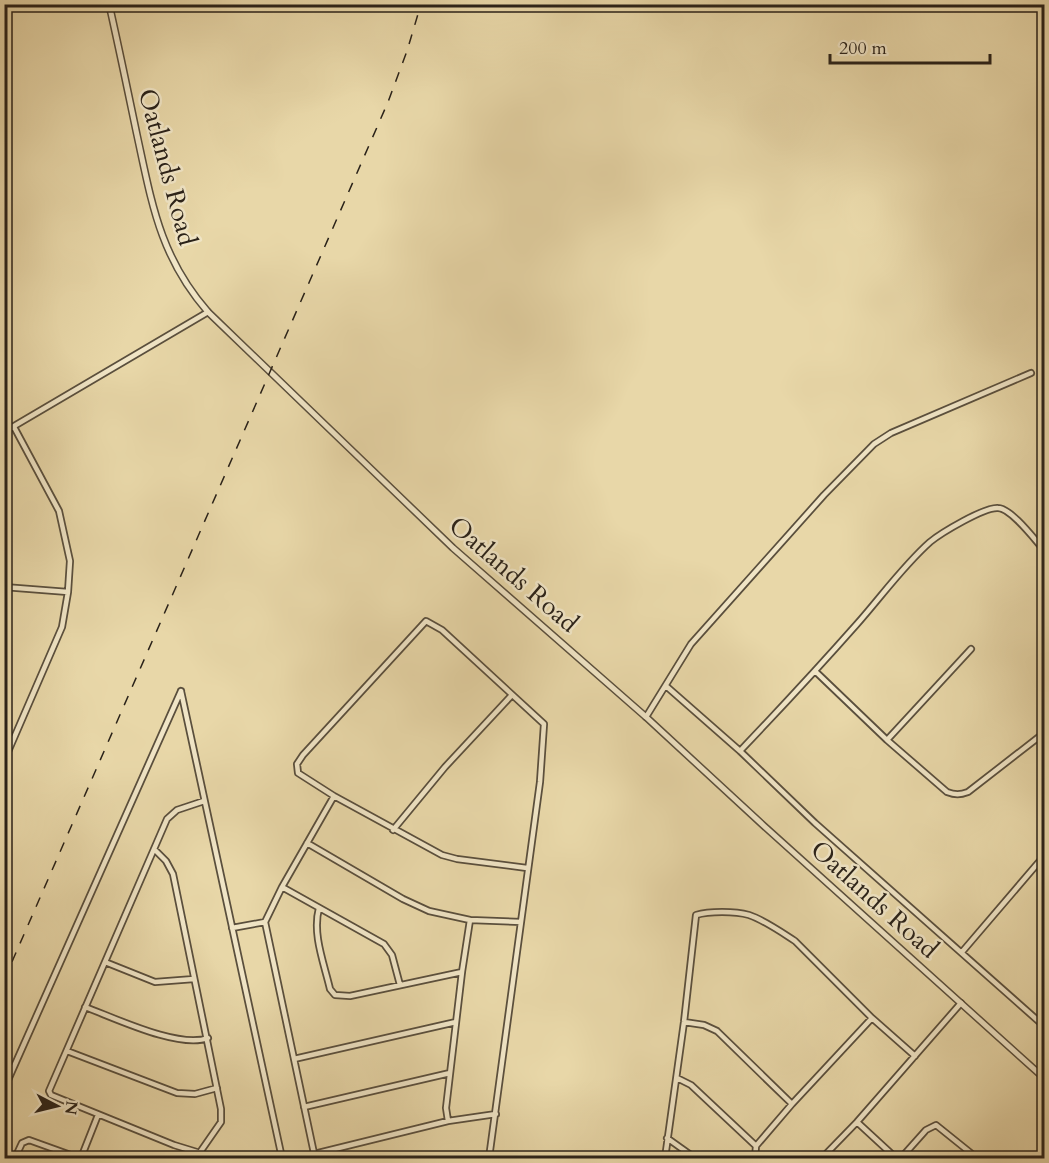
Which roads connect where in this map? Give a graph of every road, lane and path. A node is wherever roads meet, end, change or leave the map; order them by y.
1 (109, 4) edge
2 (208, 312) junction
3 (1031, 373) dead end
4 (14, 427) junction
5 (4, 432) edge
6 (1044, 550) edge
7 (4, 586) edge
8 (69, 592) junction
9 (971, 649) dead end
10 (815, 671) junction
11 (666, 686) junction
12 (512, 695) junction
13 (646, 717) junction
14 (1044, 733) edge
15 (887, 740) junction
16 (740, 751) junction
17 (4, 761) edge
18 (334, 796) junction
19 (204, 801) junction
20 (393, 830) junction
21 (307, 843) junction
22 (154, 849) junction
23 (1044, 856) edge
24 (528, 868) junction
25 (282, 887) junction
26 (319, 908) junction
27 (470, 920) junction
28 (265, 922) junction
29 (521, 922) junction
30 (232, 928) junction
31 (962, 952) junction
32 (105, 962) junction
33 (462, 972) junction
34 (194, 980) junction
35 (400, 985) junction
36 (961, 1003) junction
37 (85, 1007) junction
38 (872, 1018) junction
39 (456, 1022) junction
40 (684, 1022) junction
41 (1043, 1022) edge
42 (208, 1038) junction
43 (67, 1051) junction
44 (915, 1056) junction
45 (294, 1059) junction
46 (450, 1073) junction
47 (677, 1078) junction
48 (1044, 1078) edge
49 (217, 1088) junction
50 (4, 1089) edge
51 (792, 1104) junction
52 (304, 1107) junction
53 (496, 1114) junction
54 (98, 1115) junction
55 (448, 1121) junction
56 (857, 1122) junction
57 (667, 1138) junction
58 (756, 1146) junction
59 (200, 1153) junction
60 (315, 1156) edge
61 (15, 1158) edge
62 (80, 1158) edge
63 (196, 1158) edge
64 (282, 1158) edge
65 (489, 1158) edge
66 (665, 1158) edge
67 (695, 1158) edge
68 (755, 1158) edge
69 (822, 1158) edge
70 (896, 1158) edge
71 (900, 1158) edge
72 (978, 1158) edge

1 - 2 street, Oatlands Road
2 - 4 street
2 - 13 street, Oatlands Road
3 - 11 street
4 - 5 street
4 - 8 street
6 - 10 street
7 - 8 street
8 - 17 street
9 - 15 street
10 - 15 street
10 - 16 street
11 - 13 street
11 - 16 street
12 - 18 street
12 - 20 street
12 - 24 street
13 - 36 street, Oatlands Road
14 - 15 street
16 - 31 street
18 - 20 street
18 - 21 street
19 - 22 street
19 - 30 street
19 - 50 street
20 - 24 street
21 - 25 street
21 - 27 street
22 - 32 street
22 - 34 street
23 - 31 street
24 - 29 street
25 - 26 street
25 - 28 street
26 - 35 street
26 - 35 street
27 - 29 street
27 - 33 street
28 - 30 street
28 - 45 street
29 - 53 street
30 - 64 street
31 - 41 street
32 - 34 street
32 - 37 street
33 - 35 street
33 - 39 street
34 - 42 street
36 - 44 street
36 - 48 street, Oatlands Road
37 - 42 street
37 - 43 street
38 - 40 street
38 - 44 street
38 - 51 street
39 - 45 street
39 - 46 street
40 - 47 street
40 - 51 street
42 - 49 street
43 - 49 street
43 - 54 street
44 - 56 street
45 - 52 street
46 - 52 street
46 - 55 street
47 - 57 street
47 - 58 street
49 - 59 street
51 - 58 street
52 - 60 street
53 - 55 street
53 - 65 street
54 - 59 street
54 - 62 street
55 - 60 street
56 - 69 street
56 - 70 street
57 - 66 street
57 - 67 street
58 - 68 street
59 - 63 street
61 - 62 street
71 - 72 street

